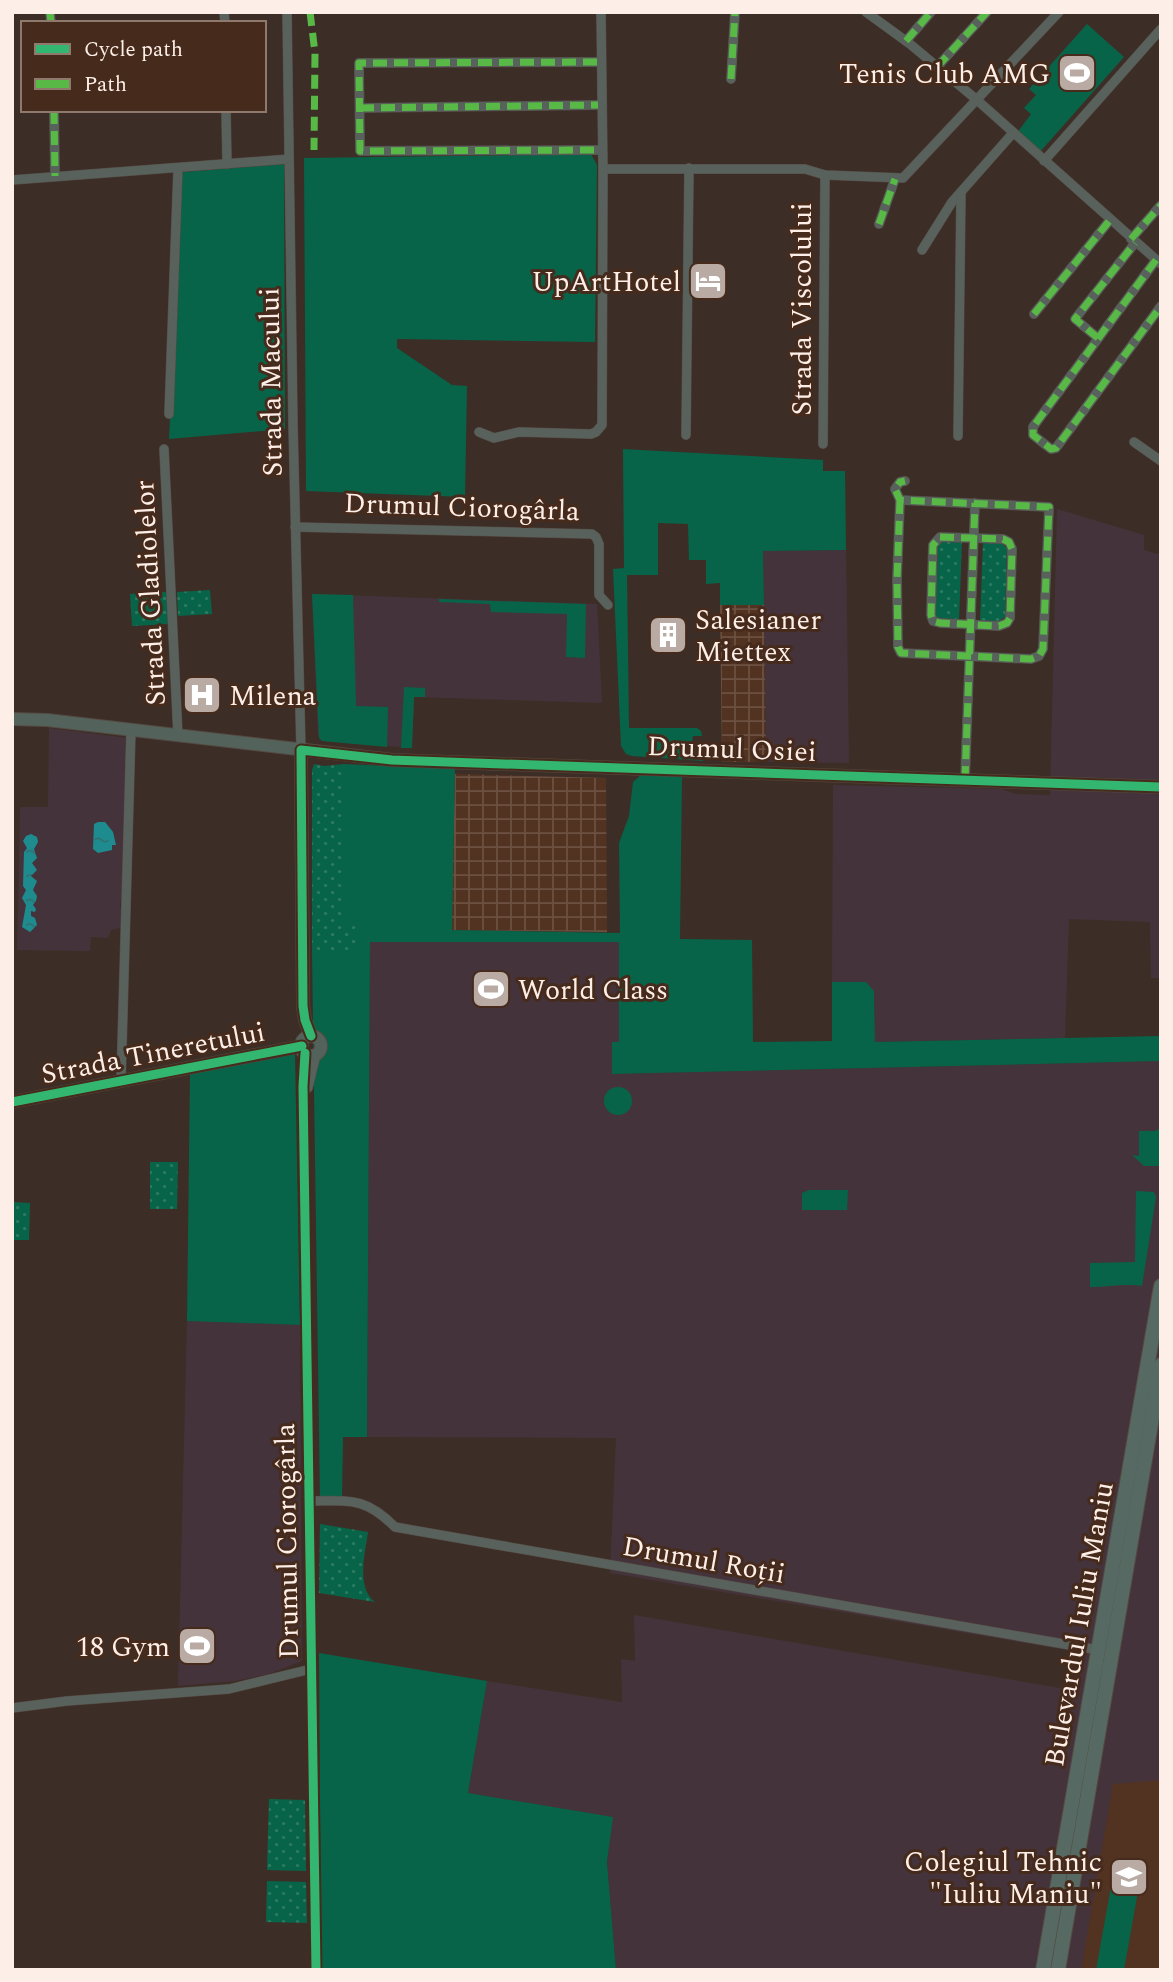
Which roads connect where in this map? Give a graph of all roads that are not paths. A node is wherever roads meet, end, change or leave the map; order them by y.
1 (287, 12) edge
2 (598, 12) edge
3 (735, 12) edge
4 (866, 12) edge
5 (931, 12) edge
6 (987, 12) edge
7 (1059, 12) edge
8 (1161, 29) edge
9 (906, 41) junction
10 (597, 62) junction
11 (937, 67) junction
12 (731, 79) dead end
13 (977, 100) junction
14 (598, 106) junction
15 (360, 108) junction
16 (54, 112) edge
17 (226, 112) edge
18 (1013, 133) junction
19 (598, 150) junction
20 (289, 159) junction
21 (1044, 161) junction
22 (227, 164) junction
23 (689, 168) junction
24 (178, 169) junction
25 (603, 169) junction
26 (825, 175) junction
27 (55, 176) junction
28 (895, 179) junction
29 (12, 180) edge
30 (961, 192) junction
31 (1161, 205) edge
32 (1110, 220) junction
33 (879, 224) dead end
34 (1133, 241) junction
35 (922, 250) dead end
36 (1158, 262) edge
37 (1161, 306) edge
38 (1034, 314) dead end
39 (1098, 338) junction
40 (169, 414) dead end
41 (479, 432) dead end
42 (686, 435) dead end
43 (958, 436) dead end
44 (1134, 442) dead end
45 (823, 444) dead end
46 (164, 449) dead end
47 (1161, 461) edge
48 (905, 481) dead end
49 (900, 500) junction
50 (975, 503) junction
51 (295, 527) junction
52 (974, 538) junction
53 (608, 605) dead end
54 (971, 624) junction
55 (970, 657) junction
56 (12, 719) edge
57 (131, 730) junction
58 (301, 732) junction
59 (178, 736) junction
60 (301, 750) junction
61 (318, 752) junction
62 (965, 780) junction
63 (1161, 787) edge
64 (308, 1048) junction
65 (121, 1081) junction
66 (12, 1102) edge
67 (1161, 1286) edge
68 (1154, 1367) edge
69 (309, 1501) junction
70 (1098, 1650) junction
71 (311, 1669) junction
72 (12, 1708) edge
73 (1060, 1868) junction
74 (1065, 1928) junction
75 (316, 1970) edge
76 (1043, 1970) edge
77 (1058, 1970) edge

1 - 20 street, Strada Macului
2 - 10 street
2 - 25 street
3 - 12 street
4 - 9 street
5 - 9 street
6 - 11 street
7 - 13 street
8 - 21 street
9 - 11 street
10 - 14 street
10 - 15 street
11 - 13 street
13 - 18 street
13 - 28 street
14 - 15 street
14 - 19 street
15 - 19 street
16 - 27 street
17 - 22 street
18 - 21 street
18 - 30 street
19 - 25 street
20 - 22 street
20 - 51 street, Strada Macului
21 - 32 street
22 - 24 street
23 - 25 street, Strada Viscolului
23 - 26 street, Strada Viscolului
23 - 42 street
24 - 27 street
24 - 40 street
25 - 41 street
26 - 28 street, Strada Viscolului
26 - 45 street, Strada Viscolului
27 - 29 street
28 - 33 street
30 - 35 street
30 - 43 street
31 - 34 street
32 - 34 street
32 - 38 street
34 - 36 street
34 - 39 street
36 - 39 street
37 - 39 street
44 - 47 street
46 - 59 street, Strada Gladiolelor
48 - 49 street
49 - 50 street
49 - 55 street
50 - 52 street
50 - 55 street
51 - 53 street, Drumul Ciorogârla
51 - 58 street, Strada Macului
52 - 54 street
52 - 54 street
52 - 54 street
54 - 55 street
55 - 62 street
56 - 57 street, Drumul Osiei
57 - 59 street, Drumul Osiei
57 - 65 street
58 - 60 street, Strada Macului
58 - 61 street
59 - 60 street, Drumul Osiei
60 - 61 street, Drumul Osiei
60 - 64 street, Drumul Ciorogârla
61 - 62 street, Drumul Osiei
62 - 63 street, Drumul Osiei
64 - 65 street, Strada Tineretului
64 - 69 street, Drumul Ciorogârla
65 - 66 street, Strada Tineretului
67 - 68 main road, Bulevardul Iuliu Maniu
68 - 70 main road, Bulevardul Iuliu Maniu
68 - 74 main road, Bulevardul Iuliu Maniu
69 - 70 street, Drumul Roții
69 - 71 street, Drumul Ciorogârla
70 - 73 main road, Bulevardul Iuliu Maniu
71 - 72 street
71 - 75 street, Drumul Ciorogârla
73 - 74 main road
73 - 76 main road, Bulevardul Iuliu Maniu
74 - 77 main road, Bulevardul Iuliu Maniu

